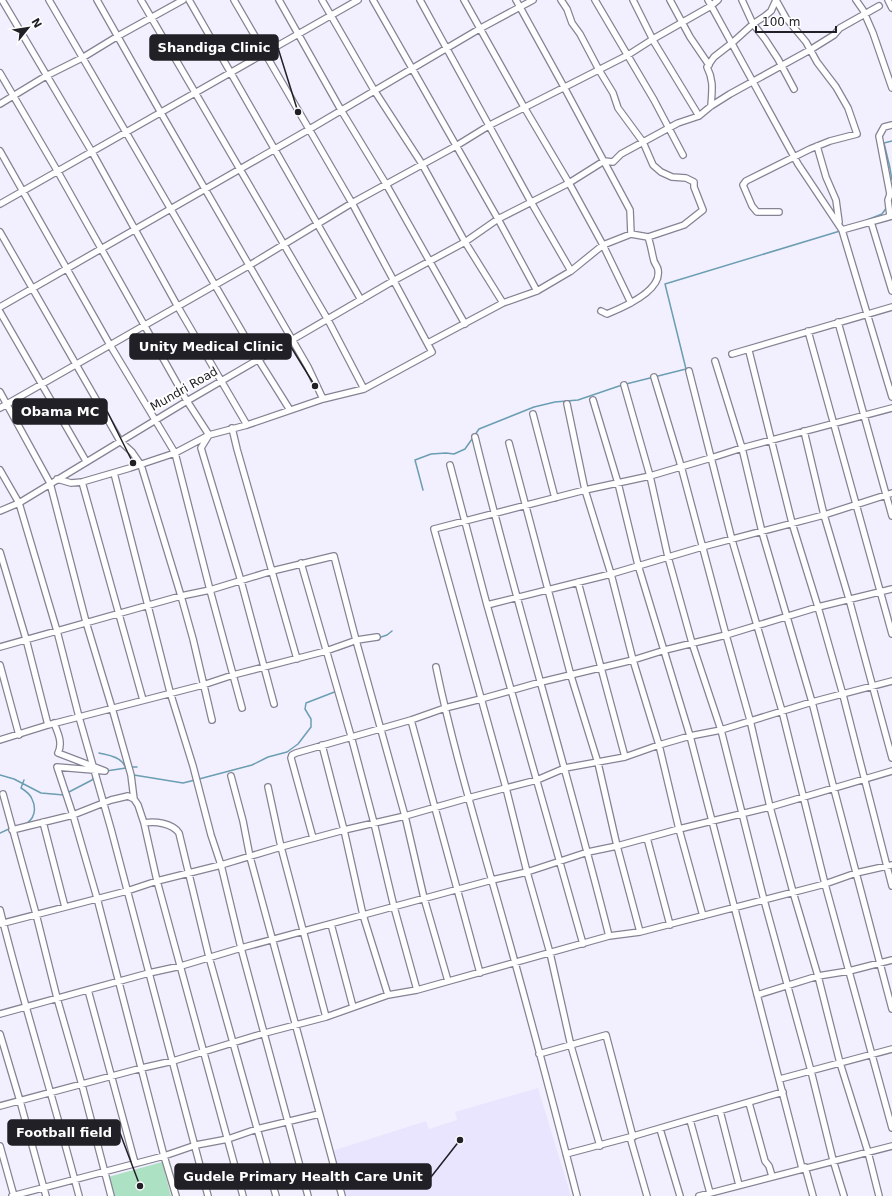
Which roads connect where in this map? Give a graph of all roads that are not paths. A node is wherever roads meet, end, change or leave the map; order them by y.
1 (49, 0) edge
2 (98, 0) edge
3 (141, 0) edge
4 (183, 0) edge
5 (189, 0) edge
6 (234, 0) edge
7 (279, 0) edge
8 (322, 0) edge
9 (358, 0) edge
10 (373, 0) edge
11 (420, 0) edge
12 (464, 0) edge
13 (516, 0) edge
14 (533, 0) edge
15 (561, 0) edge
16 (595, 0) edge
17 (633, 0) edge
18 (670, 0) edge
19 (708, 0) edge
20 (718, 0) edge
21 (742, 0) edge
22 (776, 0) edge
23 (856, 0) edge
24 (888, 0) edge
25 (2, 1) edge
26 (711, 6) junction
27 (879, 6) dead end
28 (520, 7) junction
29 (892, 8) edge
30 (864, 14) junction
31 (331, 16) junction
32 (151, 17) junction
33 (682, 22) junction
34 (752, 24) junction
35 (481, 28) junction
36 (299, 34) junction
37 (118, 36) junction
38 (652, 39) junction
39 (732, 44) junction
40 (446, 49) junction
41 (810, 50) junction
42 (265, 54) junction
43 (628, 55) junction
44 (82, 58) junction
45 (709, 65) junction
46 (781, 66) junction
47 (412, 68) junction
48 (599, 70) junction
49 (0, 73) edge
50 (230, 73) junction
51 (46, 76) junction
52 (752, 81) junction
53 (564, 87) junction
54 (892, 88) edge
55 (794, 89) dead end
56 (374, 90) junction
57 (195, 93) junction
58 (14, 96) junction
59 (0, 104) edge
60 (711, 106) junction
61 (524, 107) junction
62 (341, 110) junction
63 (160, 113) junction
64 (700, 116) junction
65 (490, 125) junction
66 (892, 125) edge
67 (669, 129) junction
68 (308, 130) junction
69 (126, 133) junction
70 (643, 142) junction
71 (456, 146) junction
72 (817, 146) junction
73 (275, 149) junction
74 (0, 151) edge
75 (92, 152) junction
76 (683, 155) dead end
77 (794, 156) junction
78 (604, 161) junction
79 (422, 164) junction
80 (240, 168) junction
81 (58, 172) junction
82 (569, 183) junction
83 (386, 184) junction
84 (205, 188) junction
85 (24, 192) junction
86 (531, 202) junction
87 (352, 203) junction
88 (0, 204) edge
89 (170, 208) junction
90 (779, 212) dead end
91 (891, 216) edge
92 (498, 219) junction
93 (871, 222) junction
94 (318, 224) junction
95 (839, 224) junction
96 (135, 230) junction
97 (842, 230) junction
98 (0, 232) edge
99 (631, 234) junction
100 (648, 237) junction
101 (464, 242) junction
102 (283, 244) junction
103 (603, 245) junction
104 (101, 249) junction
105 (430, 262) junction
106 (250, 265) junction
107 (66, 268) junction
108 (571, 270) junction
109 (393, 281) junction
110 (215, 284) junction
111 (32, 288) junction
112 (537, 291) junction
113 (892, 291) edge
114 (361, 300) junction
115 (631, 302) junction
116 (503, 303) junction
117 (0, 307) edge
118 (178, 307) junction
119 (892, 307) edge
120 (601, 311) dead end
121 (0, 312) edge
122 (867, 314) junction
123 (328, 320) junction
124 (838, 322) junction
125 (465, 324) junction
126 (144, 326) junction
127 (808, 331) junction
128 (292, 340) junction
129 (428, 343) junction
130 (110, 345) junction
131 (748, 351) dead end
132 (732, 354) dead end
133 (258, 359) junction
134 (715, 361) dead end
135 (76, 365) junction
136 (690, 371) dead end
137 (654, 376) dead end
138 (222, 380) junction
139 (624, 384) dead end
140 (42, 385) junction
141 (364, 389) junction
142 (0, 392) edge
143 (892, 397) edge
144 (323, 399) junction
145 (593, 400) dead end
146 (187, 401) junction
147 (7, 404) junction
148 (567, 404) dead end
149 (0, 408) edge
150 (892, 408) edge
151 (290, 410) junction
152 (533, 414) dead end
153 (864, 415) junction
154 (155, 419) junction
155 (834, 422) junction
156 (247, 425) junction
157 (232, 428) junction
158 (804, 432) junction
159 (209, 435) junction
160 (475, 437) dead end
161 (120, 440) junction
162 (772, 440) junction
163 (509, 443) dead end
164 (742, 448) junction
165 (175, 453) junction
166 (711, 458) junction
167 (86, 461) junction
168 (141, 464) junction
169 (450, 465) dead end
170 (681, 466) junction
171 (0, 470) edge
172 (114, 472) junction
173 (650, 476) junction
174 (57, 479) junction
175 (82, 482) junction
176 (50, 483) junction
177 (618, 483) junction
178 (585, 490) junction
179 (889, 494) edge
180 (555, 498) junction
181 (19, 503) junction
182 (856, 504) junction
183 (527, 506) junction
184 (0, 511) edge
185 (494, 513) junction
186 (824, 514) junction
187 (892, 516) edge
188 (464, 522) junction
189 (792, 523) junction
190 (762, 532) junction
191 (732, 540) junction
192 (702, 547) junction
193 (0, 552) edge
194 (668, 557) junction
195 (301, 563) junction
196 (638, 565) junction
197 (272, 571) junction
198 (611, 574) junction
199 (241, 581) junction
200 (578, 582) junction
201 (548, 589) junction
202 (210, 590) junction
203 (892, 590) edge
204 (881, 593) junction
205 (181, 596) junction
206 (518, 597) junction
207 (849, 599) junction
208 (487, 605) junction
209 (148, 606) junction
210 (818, 607) junction
211 (119, 614) junction
212 (788, 617) junction
213 (86, 622) junction
214 (757, 626) junction
215 (57, 631) junction
216 (892, 634) edge
217 (726, 635) junction
218 (377, 637) dead end
219 (26, 639) junction
220 (357, 640) junction
221 (692, 643) junction
222 (0, 647) edge
223 (665, 650) junction
224 (326, 651) junction
225 (297, 659) junction
226 (633, 660) junction
227 (0, 665) edge
228 (264, 667) junction
229 (436, 667) dead end
230 (601, 668) junction
231 (233, 676) junction
232 (571, 676) junction
233 (892, 681) edge
234 (541, 682) junction
235 (204, 685) junction
236 (873, 686) junction
237 (511, 691) junction
238 (170, 692) junction
239 (843, 694) junction
240 (481, 699) junction
241 (143, 700) junction
242 (812, 702) junction
243 (274, 704) dead end
244 (112, 708) junction
245 (242, 708) dead end
246 (444, 708) junction
247 (782, 711) junction
248 (79, 717) junction
249 (212, 720) dead end
250 (411, 720) junction
251 (750, 720) junction
252 (51, 724) junction
253 (381, 728) junction
254 (721, 730) junction
255 (18, 735) junction
256 (351, 736) junction
257 (690, 736) junction
258 (0, 740) edge
259 (322, 745) junction
260 (659, 745) junction
261 (624, 757) junction
262 (892, 758) edge
263 (598, 763) junction
264 (565, 768) junction
265 (892, 771) edge
266 (231, 776) dead end
267 (864, 778) junction
268 (537, 780) junction
269 (268, 787) dead end
270 (506, 788) junction
271 (834, 789) junction
272 (3, 794) dead end
273 (803, 797) junction
274 (468, 798) junction
275 (134, 799) junction
276 (103, 802) junction
277 (770, 807) junction
278 (435, 808) junction
279 (742, 814) junction
280 (73, 815) junction
281 (405, 816) junction
282 (43, 822) junction
283 (711, 822) junction
284 (144, 823) junction
285 (374, 823) junction
286 (679, 829) junction
287 (12, 830) junction
288 (344, 830) junction
289 (312, 838) junction
290 (648, 838) junction
291 (617, 846) junction
292 (281, 847) junction
293 (588, 852) junction
294 (250, 857) junction
295 (558, 861) junction
296 (221, 865) junction
297 (889, 866) edge
298 (527, 872) junction
299 (188, 873) junction
300 (856, 873) junction
301 (492, 880) junction
302 (157, 881) junction
303 (825, 884) junction
304 (892, 886) edge
305 (127, 890) junction
306 (457, 890) junction
307 (793, 892) junction
308 (97, 898) junction
309 (424, 898) junction
310 (764, 900) junction
311 (65, 907) junction
312 (394, 907) junction
313 (734, 907) junction
314 (0, 910) edge
315 (36, 914) junction
316 (364, 915) junction
317 (704, 916) junction
318 (2, 924) edge
319 (331, 924) junction
320 (670, 925) junction
321 (304, 931) junction
322 (640, 932) junction
323 (609, 936) junction
324 (273, 940) junction
325 (583, 944) junction
326 (241, 948) junction
327 (550, 953) junction
328 (209, 957) junction
329 (892, 960) edge
330 (515, 963) junction
331 (879, 963) junction
332 (181, 966) junction
333 (850, 971) junction
334 (149, 973) junction
335 (480, 973) junction
336 (818, 976) junction
337 (448, 981) junction
338 (118, 982) junction
339 (788, 985) junction
340 (88, 990) junction
341 (418, 990) junction
342 (388, 995) junction
343 (757, 995) junction
344 (57, 998) junction
345 (25, 1007) junction
346 (353, 1007) junction
347 (892, 1009) edge
348 (0, 1014) edge
349 (326, 1017) junction
350 (296, 1025) junction
351 (265, 1033) junction
352 (0, 1034) edge
353 (233, 1043) junction
354 (571, 1046) junction
355 (892, 1049) edge
356 (204, 1052) junction
357 (539, 1054) junction
358 (871, 1055) junction
359 (173, 1061) junction
360 (840, 1063) junction
361 (142, 1068) junction
362 (811, 1071) junction
363 (112, 1076) junction
364 (780, 1079) junction
365 (82, 1085) junction
366 (783, 1092) junction
367 (51, 1093) junction
368 (20, 1101) junction
369 (749, 1103) junction
370 (0, 1106) edge
371 (720, 1111) junction
372 (319, 1114) junction
373 (690, 1120) junction
374 (288, 1121) junction
375 (892, 1128) edge
376 (257, 1129) junction
377 (660, 1129) junction
378 (632, 1137) junction
379 (228, 1138) junction
380 (196, 1145) junction
381 (0, 1146) edge
382 (600, 1146) junction
383 (892, 1146) edge
384 (868, 1152) junction
385 (566, 1154) junction
386 (164, 1156) junction
387 (833, 1160) junction
388 (135, 1163) junction
389 (804, 1168) junction
390 (105, 1172) junction
391 (772, 1176) junction
392 (74, 1180) junction
393 (739, 1185) junction
394 (44, 1188) junction
395 (710, 1193) junction
396 (13, 1196) edge
397 (46, 1196) edge
398 (79, 1196) edge
399 (111, 1196) edge
400 (176, 1196) edge
401 (208, 1196) edge
402 (243, 1196) edge
403 (276, 1196) edge
404 (308, 1196) edge
405 (340, 1196) edge
406 (577, 1196) edge
407 (646, 1196) edge
408 (680, 1196) edge
409 (699, 1196) edge
410 (813, 1196) edge
411 (844, 1196) edge
412 (879, 1196) edge

1 - 44 street
2 - 37 street
3 - 32 street
4 - 32 street
5 - 50 street
6 - 42 street
7 - 36 street
8 - 31 street
9 - 31 street
10 - 47 street
11 - 40 street
12 - 35 street
13 - 28 street
14 - 28 street
15 - 48 street
16 - 43 street
17 - 38 street
18 - 33 street
19 - 26 street
20 - 26 street
21 - 34 street
22 - 34 street
22 - 41 street
23 - 30 street
24 - 29 street
25 - 51 street
26 - 33 street
26 - 39 street
27 - 30 street
28 - 35 street
28 - 53 street
30 - 41 street
30 - 54 street
31 - 36 street
31 - 56 street
32 - 37 street
32 - 57 street
33 - 38 street
33 - 45 street
34 - 39 street
34 - 46 street
35 - 40 street
35 - 61 street
36 - 42 street
36 - 62 street
37 - 44 street
37 - 63 street
38 - 43 street
38 - 64 street
39 - 45 street
39 - 52 street
40 - 47 street
40 - 65 street
41 - 46 street
41 - 72 street
42 - 50 street
42 - 68 street
43 - 48 street
43 - 67 street
44 - 51 street
44 - 69 street
45 - 60 street
46 - 52 street
46 - 55 street
47 - 56 street
47 - 71 street
48 - 53 street
48 - 70 street
49 - 58 street
50 - 57 street
50 - 73 street
51 - 58 street
51 - 75 street
52 - 60 street
52 - 77 street
53 - 61 street
53 - 78 street
56 - 62 street
56 - 79 street
57 - 63 street
57 - 80 street
58 - 59 street
58 - 81 street
60 - 64 street
61 - 65 street
61 - 82 street
62 - 68 street
62 - 83 street
63 - 69 street
63 - 84 street
64 - 67 street, Mundri Road
65 - 71 street
65 - 86 street
66 - 91 street
67 - 70 street, Mundri Road
67 - 76 street
68 - 73 street
68 - 87 street
69 - 75 street
69 - 89 street
70 - 78 street, Mundri Road
70 - 100 street
71 - 79 street
71 - 92 street
72 - 77 street
72 - 95 street
73 - 80 street
73 - 94 street
74 - 85 street
75 - 81 street
75 - 96 street
77 - 90 street
77 - 95 street
78 - 82 street, Mundri Road
78 - 99 street
79 - 83 street
79 - 101 street
80 - 84 street
80 - 102 street
81 - 85 street
81 - 104 street
82 - 86 street, Mundri Road
82 - 103 street
83 - 87 street
83 - 105 street
84 - 89 street
84 - 106 street
85 - 88 street
85 - 107 street
86 - 92 street, Mundri Road
86 - 108 street
87 - 94 street
87 - 109 street
89 - 96 street
89 - 110 street
91 - 93 street
92 - 101 street, Mundri Road
92 - 112 street
93 - 97 street
93 - 113 street
94 - 102 street
94 - 114 street
95 - 97 street
96 - 104 street
96 - 118 street
97 - 122 street
98 - 111 street
99 - 100 street
99 - 103 street
100 - 115 street
101 - 105 street, Mundri Road
101 - 116 street
102 - 106 street
102 - 123 street
103 - 108 street
103 - 115 street
104 - 107 street
104 - 126 street
105 - 109 street, Mundri Road
105 - 125 street
106 - 110 street
106 - 128 street
107 - 111 street
107 - 130 street
108 - 112 street
109 - 114 street, Mundri Road
109 - 129 street
110 - 118 street
110 - 133 street
111 - 117 street
111 - 135 street
112 - 116 street
114 - 123 street, Mundri Road
115 - 120 street
116 - 125 street
118 - 126 street
118 - 138 street
119 - 122 street
121 - 140 street
122 - 124 street
122 - 143 street
123 - 128 street, Mundri Road
123 - 141 street
124 - 127 street
124 - 153 street
125 - 129 street
126 - 130 street
126 - 146 street
127 - 132 street
127 - 155 street
128 - 133 street, Mundri Road
128 - 144 street
129 - 141 street
130 - 135 street
130 - 154 street
131 - 162 street
133 - 138 street, Mundri Road
133 - 151 street
134 - 164 street
135 - 140 street
135 - 161 street
136 - 166 street
137 - 170 street
138 - 146 street, Mundri Road
138 - 156 street
139 - 173 street
140 - 147 street
140 - 167 street
141 - 144 street
142 - 147 street
144 - 151 street
145 - 177 street
146 - 154 street, Mundri Road
146 - 159 street
147 - 149 street
147 - 176 street
148 - 178 street
150 - 153 street
151 - 156 street
152 - 180 street
153 - 155 street
153 - 179 street
154 - 161 street, Mundri Road
154 - 165 street
155 - 158 street
155 - 182 street
156 - 157 street
157 - 159 street
157 - 197 street
158 - 162 street
158 - 186 street
159 - 165 street
159 - 199 street
160 - 185 street
161 - 167 street, Mundri Road
161 - 168 street
162 - 164 street
162 - 189 street
163 - 183 street
164 - 166 street
164 - 190 street
165 - 168 street
165 - 202 street
166 - 170 street
166 - 191 street
167 - 174 street, Mundri Road
168 - 172 street
168 - 205 street
169 - 188 street
170 - 173 street
170 - 192 street
171 - 181 street
172 - 175 street
172 - 209 street
173 - 177 street
173 - 194 street
174 - 175 street
174 - 176 street, Mundri Road
175 - 211 street
176 - 181 street, Mundri Road
176 - 213 street
177 - 178 street
177 - 196 street
178 - 180 street
178 - 198 street
179 - 182 street
179 - 187 street
180 - 183 street
181 - 184 street, Mundri Road
181 - 215 street
182 - 186 street
182 - 204 street
183 - 185 street
183 - 201 street
185 - 188 street
185 - 206 street
186 - 189 street
186 - 207 street
188 - 208 street
188 - 240 street
189 - 190 street
189 - 210 street
190 - 191 street
190 - 212 street
191 - 192 street
191 - 214 street
192 - 194 street
192 - 217 street
193 - 219 street
194 - 196 street
194 - 221 street
195 - 197 street
195 - 220 street
195 - 224 street
196 - 198 street
196 - 223 street
197 - 199 street
197 - 225 street
198 - 200 street
198 - 226 street
199 - 202 street
199 - 228 street
200 - 201 street
200 - 230 street
201 - 206 street
201 - 232 street
202 - 205 street
202 - 231 street
203 - 204 street
204 - 207 street
204 - 216 street
205 - 209 street
205 - 235 street
206 - 208 street
206 - 234 street
207 - 210 street
207 - 236 street
208 - 237 street
209 - 211 street
209 - 238 street
210 - 212 street
210 - 239 street
211 - 213 street
211 - 241 street
212 - 214 street
212 - 242 street
213 - 215 street
213 - 244 street
214 - 217 street
214 - 247 street
215 - 219 street
215 - 248 street
217 - 221 street
217 - 251 street
218 - 220 street
219 - 222 street
219 - 252 street
220 - 224 street
220 - 253 street
221 - 223 street
221 - 254 street
223 - 226 street
223 - 257 street
224 - 225 street
224 - 256 street
225 - 228 street
226 - 230 street
226 - 260 street
227 - 255 street
228 - 231 street
228 - 243 street
229 - 246 street
230 - 232 street
230 - 261 street
231 - 235 street
231 - 245 street
232 - 234 street
232 - 263 street
233 - 236 street
234 - 237 street
234 - 264 street
235 - 238 street
235 - 249 street
236 - 239 street
236 - 262 street
237 - 240 street
237 - 268 street
238 - 241 street
238 - 296 street
239 - 242 street
239 - 267 street
240 - 246 street
240 - 270 street
241 - 244 street
242 - 247 street
242 - 271 street
244 - 248 street
244 - 275 street
246 - 250 street
246 - 274 street
247 - 251 street
247 - 273 street
248 - 252 street
248 - 276 street
250 - 253 street
250 - 278 street
251 - 254 street
251 - 277 street
252 - 255 street
252 - 280 street
253 - 256 street
253 - 281 street
254 - 257 street
254 - 279 street
255 - 258 street
256 - 259 street
256 - 285 street
257 - 260 street
257 - 283 street
259 - 288 street
259 - 289 street
260 - 261 street
260 - 286 street
261 - 263 street
263 - 264 street
263 - 291 street
264 - 268 street
264 - 293 street
265 - 267 street
266 - 294 street
267 - 271 street
267 - 297 street
268 - 270 street
268 - 295 street
269 - 292 street
270 - 274 street
270 - 298 street
271 - 273 street
271 - 300 street
272 - 287 street
273 - 277 street
273 - 303 street
274 - 278 street
274 - 301 street
275 - 276 street
275 - 284 street
276 - 280 street
276 - 305 street
277 - 279 street
277 - 307 street
278 - 281 street
278 - 306 street
279 - 283 street
279 - 310 street
280 - 282 street
280 - 308 street
281 - 285 street
281 - 309 street
282 - 287 street
282 - 311 street
283 - 286 street
283 - 313 street
284 - 299 street
284 - 302 street
285 - 288 street
285 - 312 street
286 - 290 street
286 - 317 street
287 - 315 street
288 - 289 street
288 - 316 street
289 - 292 street
290 - 291 street
290 - 320 street
291 - 293 street
291 - 322 street
292 - 294 street
292 - 321 street
293 - 295 street
293 - 323 street
294 - 296 street
294 - 324 street
295 - 298 street
295 - 325 street
296 - 299 street
296 - 326 street
297 - 300 street
297 - 304 street
298 - 301 street
298 - 327 street
299 - 302 street
299 - 328 street
300 - 303 street
300 - 331 street
301 - 306 street
301 - 330 street
302 - 305 street
302 - 332 street
303 - 307 street
303 - 333 street
305 - 308 street
305 - 334 street
306 - 309 street
306 - 335 street
307 - 310 street
307 - 336 street
308 - 311 street
308 - 338 street
309 - 312 street
309 - 337 street
310 - 313 street
310 - 339 street
311 - 315 street
312 - 316 street
312 - 341 street
313 - 317 street
313 - 343 street
314 - 318 street
315 - 318 street
315 - 344 street
316 - 319 street
316 - 342 street
317 - 320 street
318 - 345 street
319 - 321 street
319 - 346 street
320 - 322 street
321 - 324 street
321 - 349 street
322 - 323 street
323 - 325 street
324 - 326 street
324 - 350 street
325 - 327 street
326 - 328 street
326 - 351 street
327 - 330 street
327 - 354 street
328 - 332 street
328 - 353 street
329 - 331 street
330 - 335 street
330 - 357 street
331 - 333 street
331 - 347 street
332 - 334 street
332 - 356 street
333 - 336 street
333 - 358 street
334 - 338 street
334 - 359 street
335 - 337 street
336 - 339 street
336 - 360 street
337 - 341 street
338 - 340 street
338 - 361 street
339 - 343 street
339 - 362 street
340 - 344 street
340 - 363 street
341 - 342 street
342 - 346 street
343 - 364 street
344 - 345 street
344 - 365 street
345 - 348 street
345 - 367 street
346 - 349 street
349 - 350 street
350 - 351 street
350 - 372 street
351 - 353 street
351 - 374 street
352 - 368 street
353 - 356 street
353 - 376 street
354 - 357 street
354 - 378 street
354 - 382 street
355 - 358 street
356 - 359 street
356 - 379 street
357 - 385 street
358 - 360 street
358 - 375 street
359 - 361 street
359 - 380 street
360 - 362 street
360 - 384 street
361 - 363 street
361 - 386 street
362 - 364 street
362 - 387 street
363 - 365 street
363 - 388 street
364 - 366 street
365 - 367 street
365 - 390 street
366 - 369 street
366 - 389 street
367 - 368 street
367 - 392 street
368 - 370 street
368 - 394 street
369 - 371 street
369 - 391 street
371 - 373 street
371 - 393 street
372 - 374 street
372 - 405 street
373 - 377 street
373 - 395 street
374 - 376 street
374 - 404 street
376 - 379 street
376 - 403 street
377 - 378 street
377 - 408 street
378 - 382 street
378 - 407 street
379 - 380 street
379 - 402 street
380 - 386 street
380 - 401 street
381 - 396 street
382 - 385 street
383 - 384 street
384 - 387 street
384 - 412 street
385 - 406 street
386 - 388 street
386 - 400 street
387 - 389 street
387 - 411 street
388 - 390 street
389 - 391 street
389 - 410 street
390 - 392 street
390 - 399 street
391 - 393 street
392 - 394 street
392 - 398 street
393 - 395 street
394 - 396 street
394 - 397 street
395 - 409 street

